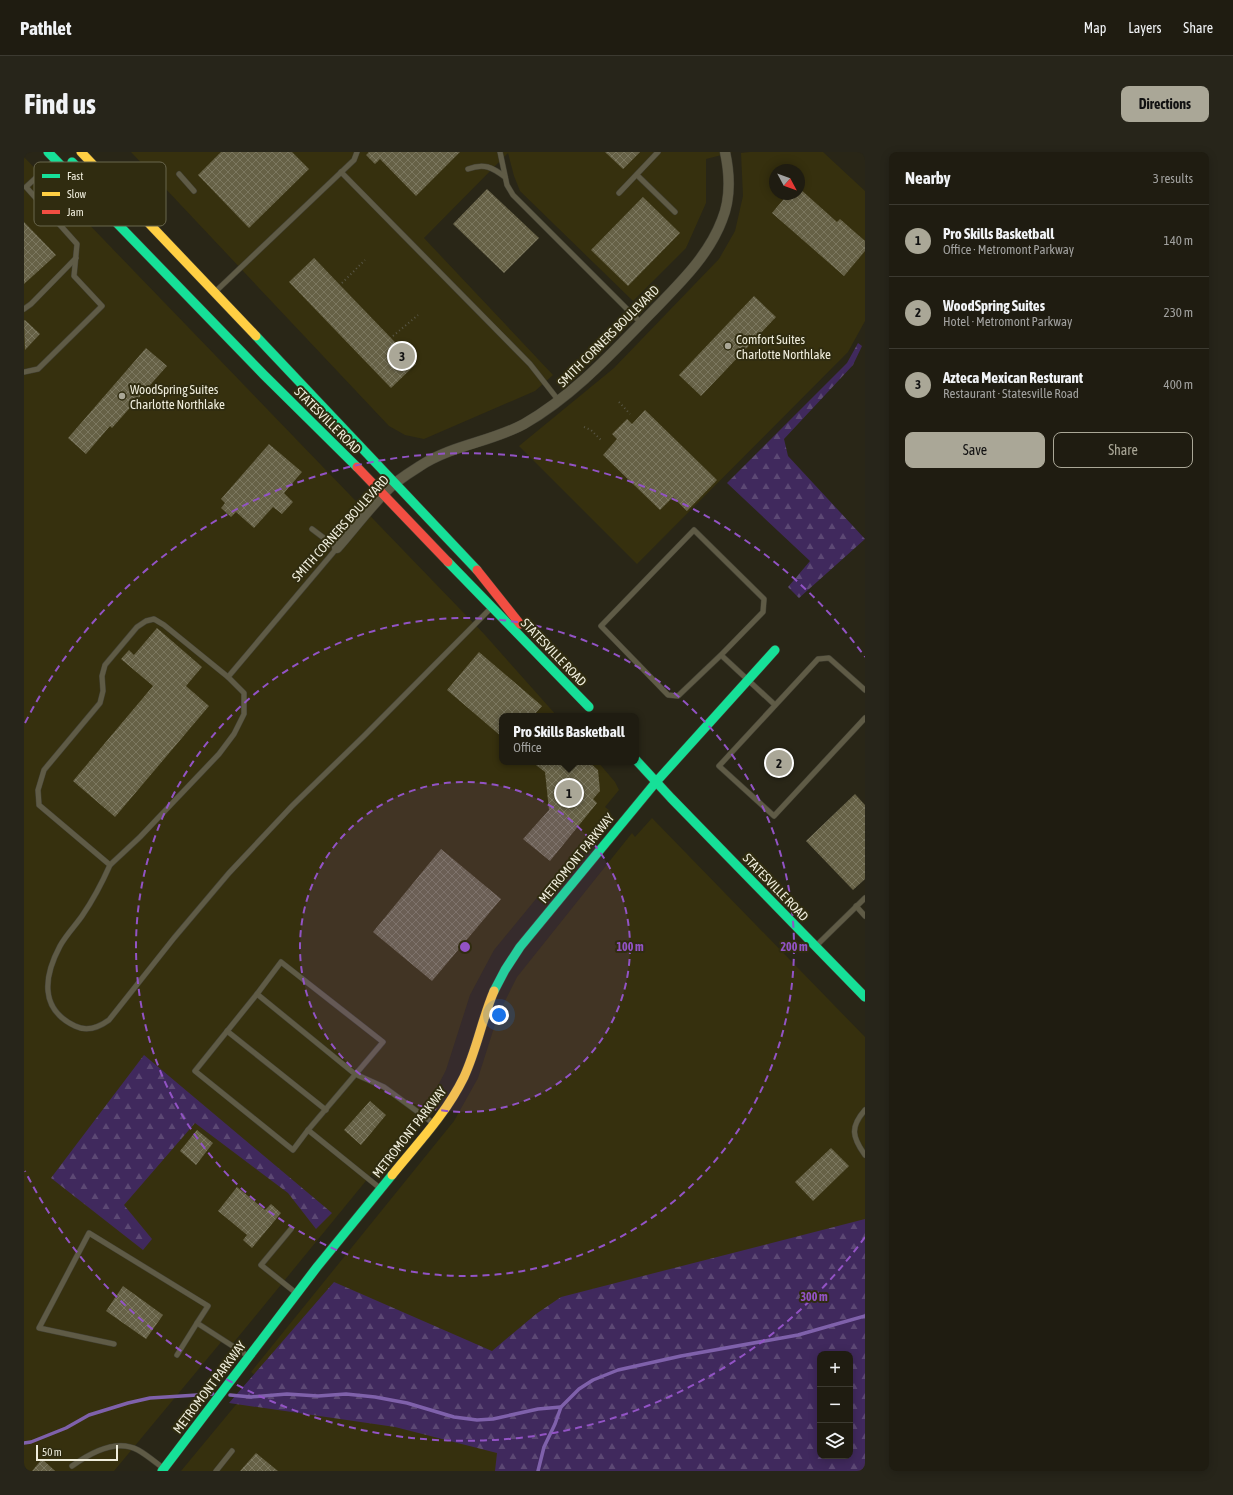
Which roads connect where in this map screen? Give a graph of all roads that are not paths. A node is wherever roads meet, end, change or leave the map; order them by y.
1 (48, 152) edge
2 (81, 152) edge
3 (357, 152) edge
4 (500, 152) edge
5 (658, 152) edge
6 (725, 152) edge
7 (56, 159) junction
8 (53, 162) edge
9 (59, 162) edge
10 (71, 162) edge
11 (91, 162) edge
12 (468, 169) dead end
13 (341, 172) junction
14 (179, 174) dead end
15 (636, 175) junction
16 (506, 176) junction
17 (34, 179) edge
18 (194, 191) dead end
19 (619, 193) dead end
20 (34, 195) edge
21 (675, 212) dead end
22 (61, 226) edge
23 (121, 226) edge
24 (147, 226) edge
25 (76, 258) junction
26 (214, 292) junction
27 (24, 309) edge
28 (641, 323) junction
29 (24, 372) edge
30 (559, 401) junction
31 (396, 483) junction
32 (384, 494) junction
33 (312, 529) dead end
34 (337, 548) junction
35 (492, 607) junction
36 (775, 650) dead end
37 (721, 655) junction
38 (228, 677) junction
39 (747, 680) junction
40 (865, 690) edge
41 (775, 705) junction
42 (589, 707) junction
43 (594, 713) edge
44 (865, 718) edge
45 (639, 763) edge
46 (656, 782) junction
47 (110, 865) junction
48 (865, 898) edge
49 (856, 906) junction
50 (865, 916) edge
51 (816, 946) junction
52 (257, 994) junction
53 (865, 997) edge
54 (227, 1031) junction
55 (355, 1074) junction
56 (326, 1110) junction
57 (865, 1110) edge
58 (434, 1124) junction
59 (308, 1130) junction
60 (865, 1155) edge
61 (381, 1189) junction
62 (290, 1229) dead end
63 (297, 1293) junction
64 (197, 1323) junction
65 (114, 1344) dead end
66 (177, 1355) dead end
67 (249, 1356) junction
68 (232, 1451) dead end
69 (72, 1466) dead end
70 (163, 1470) edge
71 (216, 1471) edge

1 - 7 main road, STATESVILLE ROAD
2 - 11 main road, STATESVILLE ROAD
3 - 13 lane
4 - 16 lane
5 - 15 lane
6 - 28 street, SMITH CORNERS BOULEVARD
7 - 8 lane
7 - 9 main road, STATESVILLE ROAD
7 - 10 main road
12 - 16 lane
13 - 26 lane
13 - 30 lane
14 - 18 lane
15 - 19 lane
15 - 21 lane
16 - 28 lane
17 - 20 lane
22 - 25 lane
23 - 32 main road, STATESVILLE ROAD
24 - 26 main road, STATESVILLE ROAD
25 - 27 lane
25 - 29 lane
26 - 31 main road, STATESVILLE ROAD
28 - 30 street, SMITH CORNERS BOULEVARD
30 - 31 street, SMITH CORNERS BOULEVARD
31 - 32 street, SMITH CORNERS BOULEVARD
31 - 42 main road, STATESVILLE ROAD
32 - 34 street, SMITH CORNERS BOULEVARD
32 - 35 main road, STATESVILLE ROAD
33 - 34 lane
34 - 38 lane, SMITH CORNERS BOULEVARD
35 - 42 main road, STATESVILLE ROAD
35 - 47 lane
36 - 39 main road, METROMONT PARKWAY
37 - 37 lane
37 - 39 lane
38 - 47 lane
38 - 47 lane
39 - 41 lane
39 - 46 main road, METROMONT PARKWAY
40 - 41 lane
41 - 44 lane
42 - 43 main road, STATESVILLE ROAD
45 - 46 main road, STATESVILLE ROAD
46 - 51 main road, STATESVILLE ROAD
46 - 58 main road, METROMONT PARKWAY
48 - 49 lane
49 - 50 lane
49 - 51 lane
51 - 53 main road, STATESVILLE ROAD
52 - 54 lane
52 - 55 lane
52 - 55 lane
54 - 56 lane
54 - 59 lane
55 - 56 lane
55 - 58 lane
56 - 59 lane
57 - 60 lane
58 - 61 main road, METROMONT PARKWAY
59 - 61 lane
61 - 63 main road, METROMONT PARKWAY
62 - 63 lane
63 - 67 main road, METROMONT PARKWAY
64 - 65 lane
64 - 66 lane
64 - 67 lane
67 - 70 main road, METROMONT PARKWAY
68 - 71 lane
69 - 70 lane

